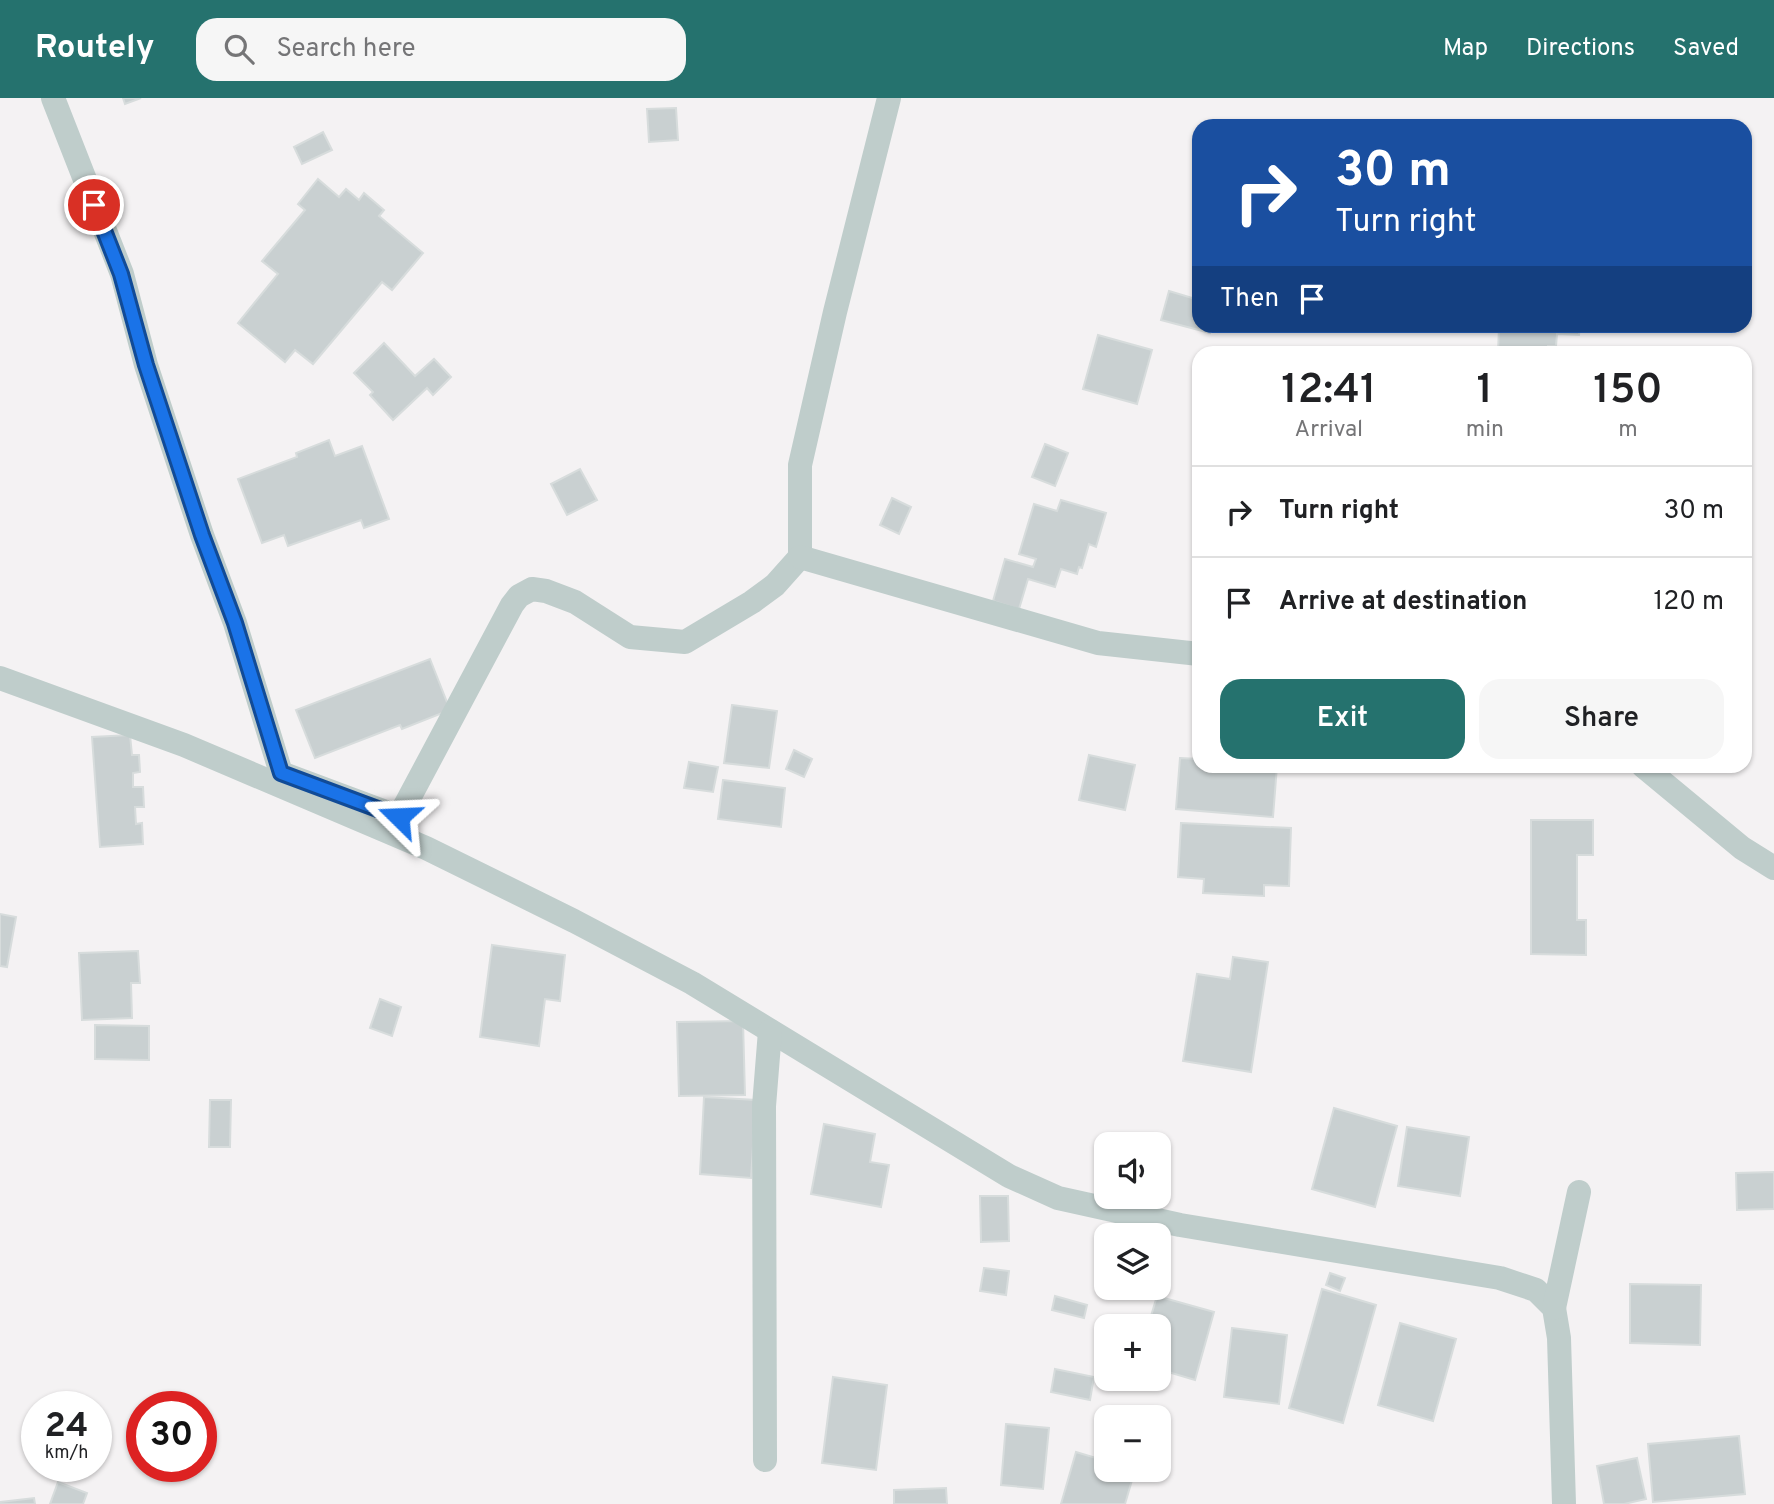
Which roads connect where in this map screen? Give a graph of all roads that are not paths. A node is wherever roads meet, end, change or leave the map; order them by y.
1 (53, 98) edge
2 (889, 98) edge
3 (800, 557) junction
4 (1192, 653) edge
5 (0, 678) edge
6 (1651, 773) edge
7 (1774, 868) edge
8 (771, 1031) junction
9 (1579, 1192) dead end
10 (1554, 1308) junction
11 (765, 1461) dead end
12 (1564, 1504) edge

1 - 3 street
2 - 3 street
3 - 4 street
5 - 8 street
6 - 7 street
8 - 10 street
8 - 11 street
9 - 10 street
10 - 12 street

